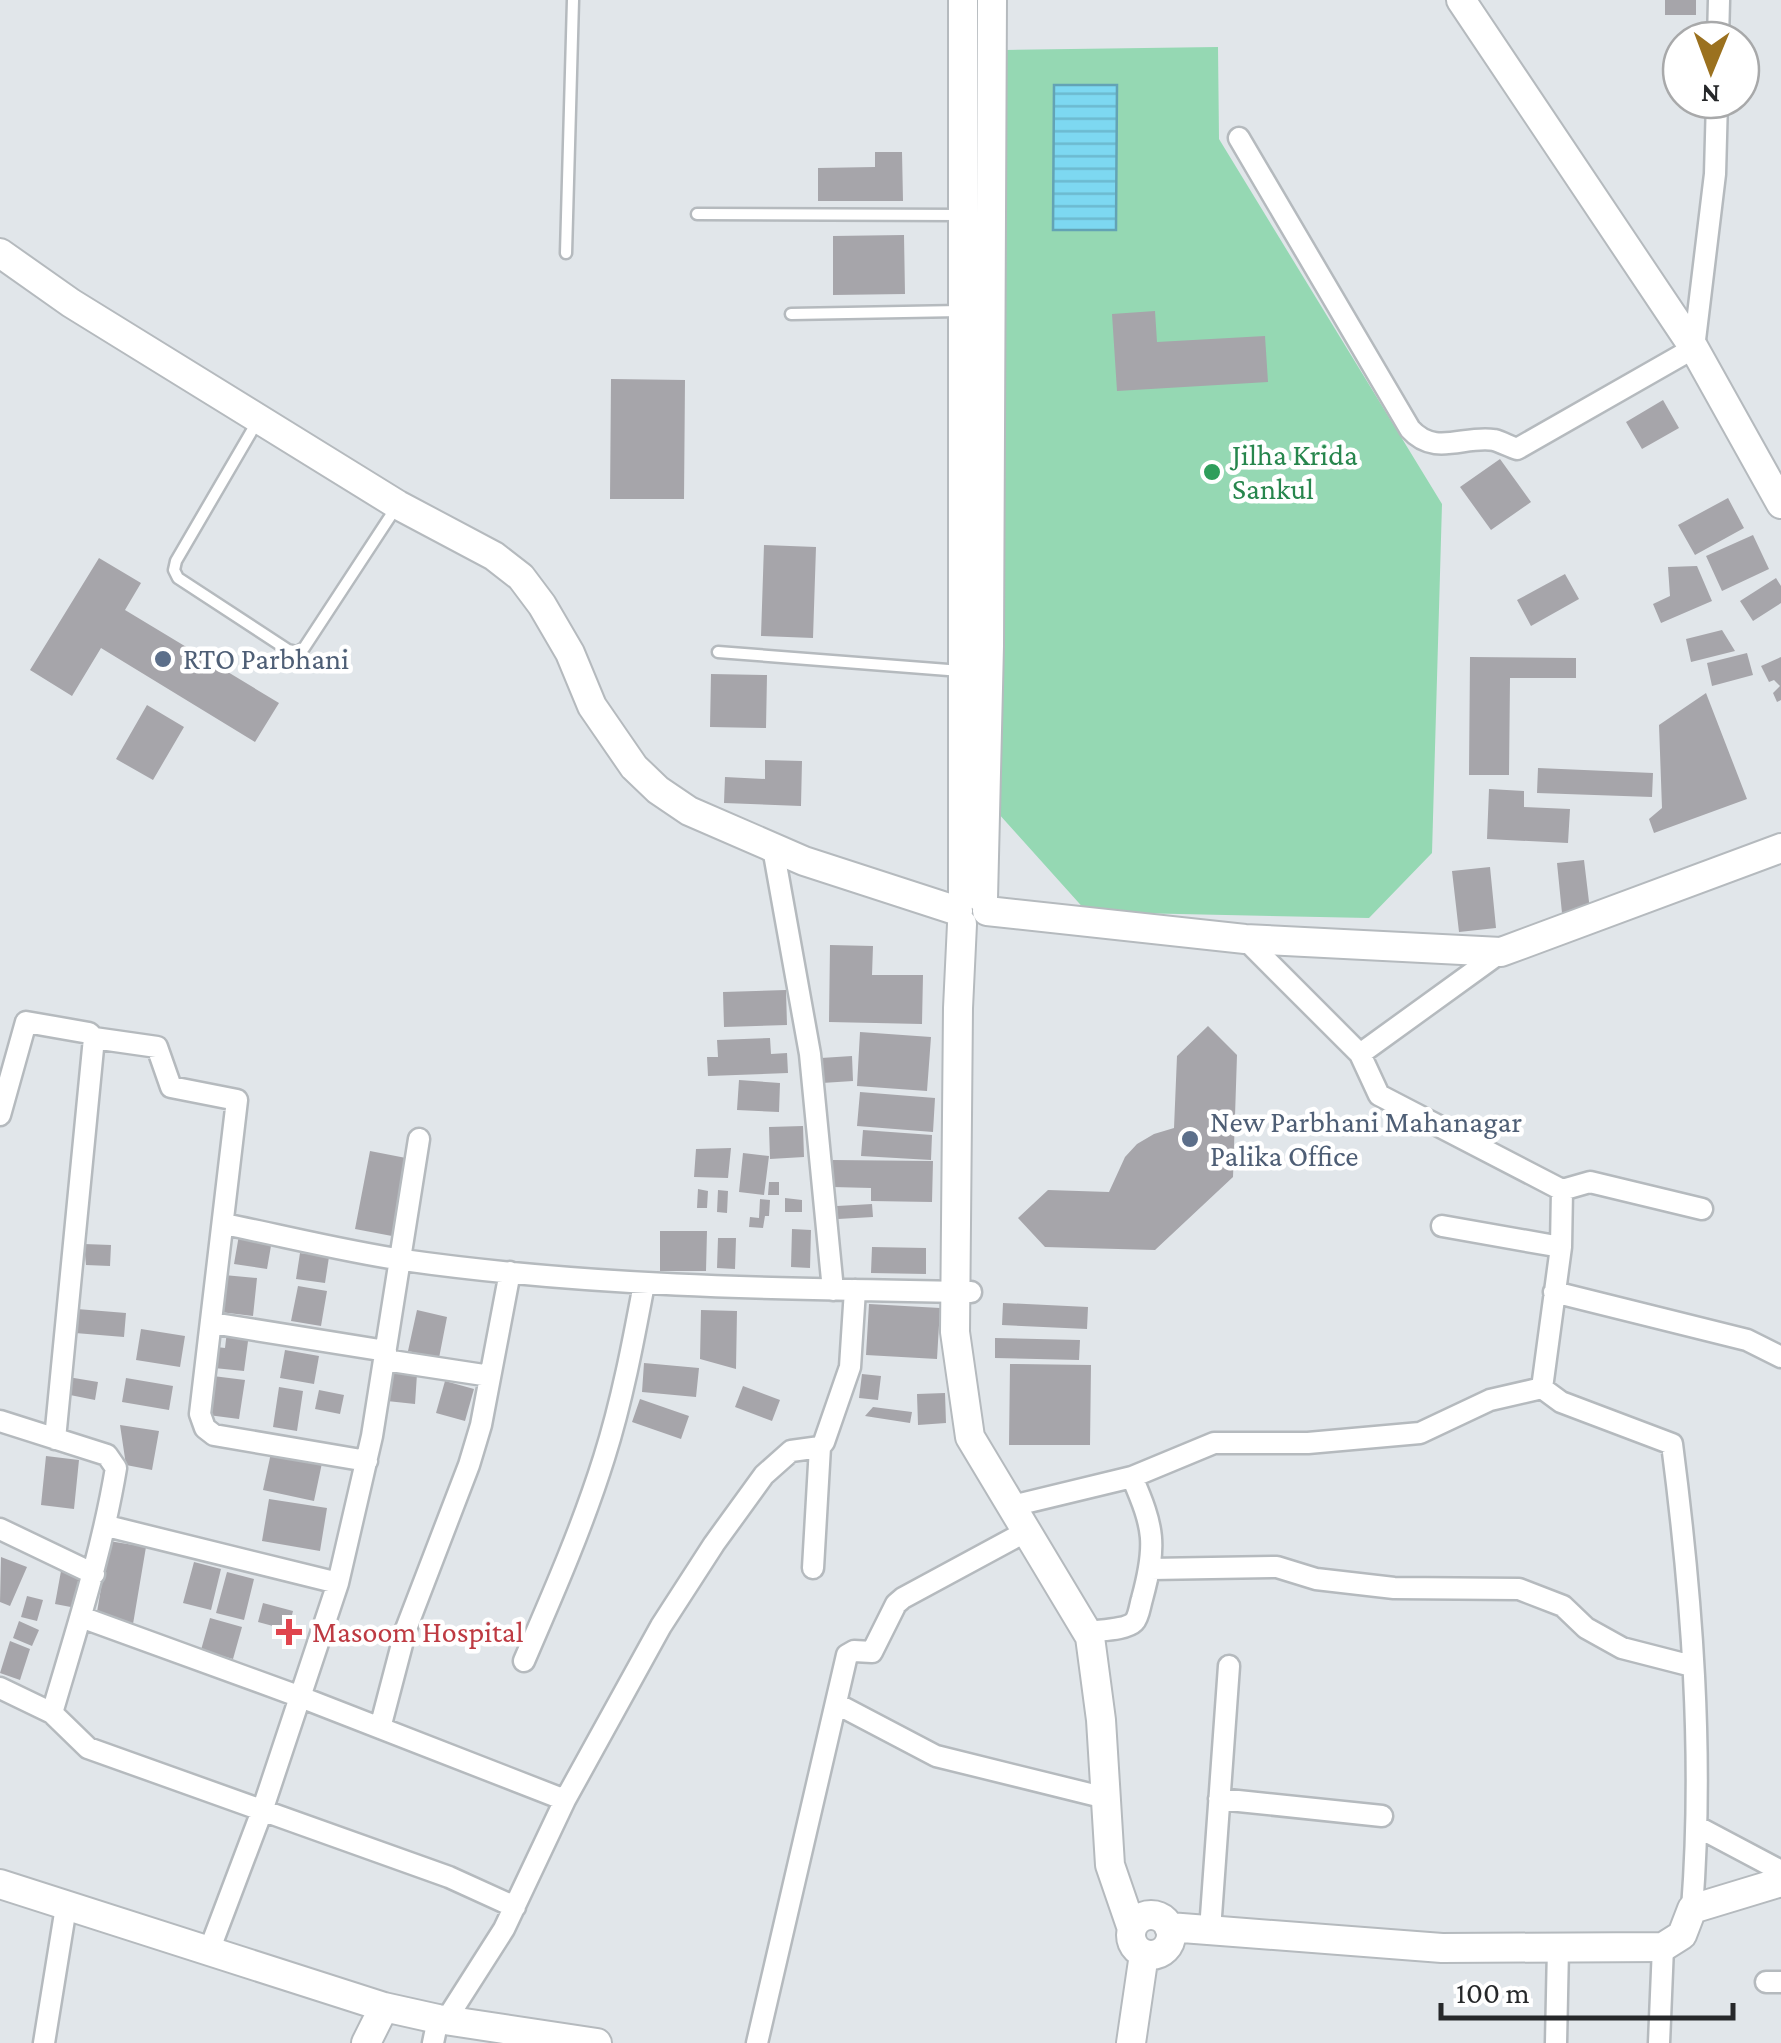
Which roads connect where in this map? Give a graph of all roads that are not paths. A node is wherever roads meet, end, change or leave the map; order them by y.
1 (573, 0) edge
2 (963, 0) edge
3 (992, 0) edge
4 (1460, 0) edge
5 (1716, 120) edge
6 (1239, 138) dead end
7 (696, 214) dead end
8 (961, 215) junction
9 (0, 252) edge
10 (566, 252) dead end
11 (971, 297) junction
12 (791, 314) dead end
13 (1694, 348) junction
14 (258, 418) junction
15 (1781, 504) edge
16 (398, 505) junction
17 (718, 652) dead end
18 (962, 672) junction
19 (774, 848) junction
20 (1781, 848) edge
21 (971, 911) junction
22 (1244, 939) junction
23 (1501, 952) junction
24 (94, 1038) junction
25 (1360, 1054) junction
26 (0, 1116) edge
27 (420, 1138) dead end
28 (1562, 1190) junction
29 (1702, 1209) dead end
30 (224, 1224) junction
31 (1442, 1226) dead end
32 (1561, 1247) junction
33 (401, 1260) junction
34 (510, 1272) junction
35 (644, 1284) junction
36 (844, 1290) junction
37 (963, 1292) junction
38 (1554, 1292) junction
39 (212, 1323) junction
40 (386, 1355) junction
41 (1781, 1358) edge
42 (490, 1376) junction
43 (1542, 1388) junction
44 (0, 1422) edge
45 (56, 1439) junction
46 (820, 1447) junction
47 (367, 1461) junction
48 (1132, 1476) junction
49 (1012, 1506) junction
50 (106, 1526) junction
51 (0, 1529) edge
52 (1027, 1531) junction
53 (814, 1568) dead end
54 (1151, 1568) junction
55 (94, 1574) junction
56 (338, 1583) junction
57 (81, 1616) junction
58 (1088, 1632) junction
59 (524, 1661) dead end
60 (1228, 1666) dead end
61 (1692, 1666) junction
62 (0, 1688) edge
63 (298, 1696) junction
64 (836, 1704) junction
65 (52, 1713) junction
66 (380, 1728) junction
67 (1106, 1798) junction
68 (1220, 1799) junction
69 (565, 1800) junction
70 (262, 1811) junction
71 (1382, 1816) dead end
72 (1698, 1827) junction
73 (1781, 1872) edge
74 (1781, 1882) edge
75 (0, 1884) edge
76 (66, 1907) junction
77 (514, 1907) junction
78 (1692, 1909) junction
79 (1210, 1930) junction
80 (1138, 1942) junction
81 (1558, 1948) junction
82 (1662, 1948) junction
83 (209, 1950) junction
84 (384, 2007) junction
85 (439, 2027) edge
86 (44, 2043) edge
87 (366, 2043) edge
88 (597, 2043) edge
89 (758, 2043) edge
90 (1131, 2043) edge
91 (1556, 2043) edge
92 (1659, 2043) edge

1 - 10 lane
2 - 8 street
3 - 11 street
4 - 13 street
5 - 13 street
6 - 13 street
7 - 8 lane
8 - 11 street
9 - 14 street
11 - 12 lane
11 - 18 street
11 - 21 street
13 - 15 street
14 - 16 street
14 - 16 lane
16 - 19 street
17 - 18 lane
18 - 21 street
19 - 21 street
19 - 36 street
20 - 23 street
21 - 22 street
21 - 37 street
22 - 23 street
22 - 25 street
23 - 25 street
24 - 26 street
24 - 30 street
24 - 45 street
25 - 28 street
27 - 33 street
28 - 29 street
28 - 32 street
30 - 33 street
30 - 39 street
31 - 32 street
32 - 38 street
33 - 34 street
33 - 40 street
34 - 35 street
34 - 42 street
35 - 36 street
35 - 59 street
36 - 37 street
36 - 46 street
37 - 49 street
38 - 41 street
38 - 43 street
39 - 40 street
39 - 47 street
40 - 42 street
40 - 47 street
42 - 66 street
43 - 48 street
43 - 61 street
44 - 45 street
45 - 50 street
46 - 53 street
46 - 69 street
47 - 56 street
48 - 49 street
48 - 54 street
49 - 52 street
50 - 55 street
50 - 56 street
51 - 55 street
52 - 58 street
52 - 64 street
54 - 58 street
54 - 61 street
55 - 57 street
56 - 63 street
57 - 63 street
57 - 65 street
58 - 67 street
60 - 68 street
61 - 72 street
62 - 65 street
63 - 66 street
63 - 70 street
64 - 67 street
64 - 89 street
65 - 70 street
66 - 69 street
67 - 80 street
68 - 71 street
68 - 79 street
69 - 77 street
70 - 77 street
70 - 83 street
72 - 73 street
72 - 78 street
74 - 78 street
75 - 76 street
76 - 83 street
76 - 86 street
77 - 85 street
78 - 82 street
79 - 80 street
79 - 81 street
80 - 90 street
81 - 82 street
81 - 91 street
82 - 92 street
83 - 84 street
84 - 85 street
84 - 87 street
85 - 88 street

